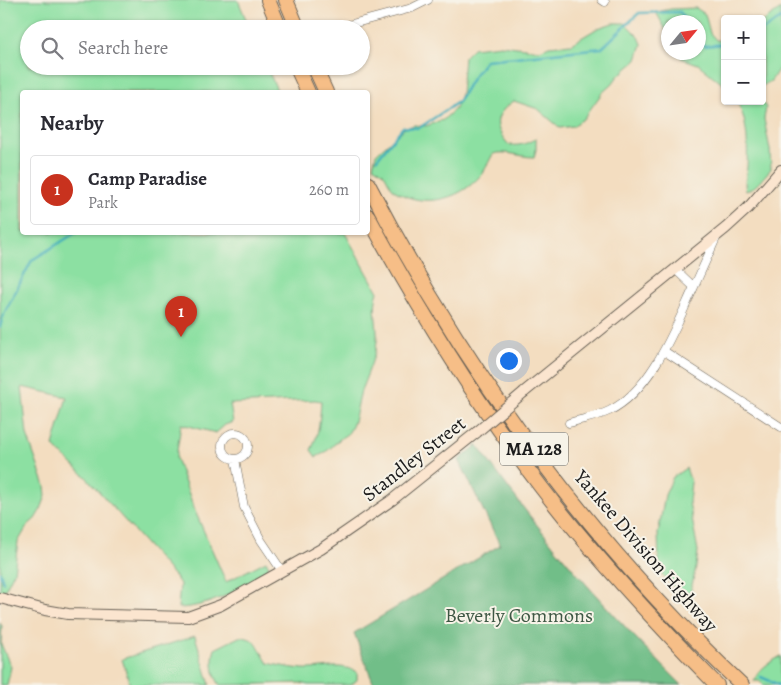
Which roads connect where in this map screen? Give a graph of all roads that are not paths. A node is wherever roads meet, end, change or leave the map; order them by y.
1 (268, 0) edge
2 (286, 0) edge
3 (428, 0) edge
4 (276, 20) edge
5 (294, 20) edge
6 (367, 20) edge
7 (300, 75) edge
8 (318, 75) edge
9 (307, 90) edge
10 (325, 90) edge
11 (781, 170) edge
12 (370, 188) edge
13 (370, 220) edge
14 (717, 236) junction
15 (676, 270) junction
16 (694, 287) junction
17 (664, 351) junction
18 (568, 423) dead end
19 (781, 427) edge
20 (235, 459) dead end
21 (282, 571) junction
22 (0, 598) edge
23 (717, 685) edge
24 (742, 685) edge

1 - 4 highway
2 - 5 highway
3 - 6 street
7 - 9 highway
8 - 10 highway
11 - 14 street, Standley Street
12 - 24 highway, Yankee Division Highway / MA 128
13 - 23 highway, Yankee Division Highway / MA 128
14 - 15 street, Standley Street
14 - 16 street
15 - 16 street
15 - 21 street, Standley Street, bridge
16 - 17 street
17 - 18 street
17 - 19 street
20 - 21 street
21 - 22 street, Standley Street

